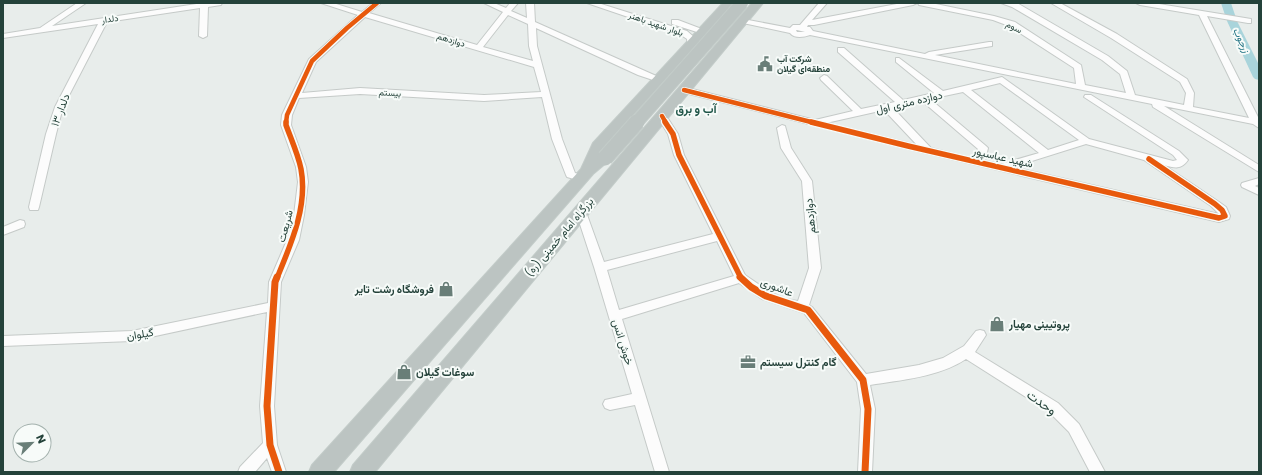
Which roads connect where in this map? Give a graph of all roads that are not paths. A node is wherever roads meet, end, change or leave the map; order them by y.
1 (82, 3) edge
2 (218, 3) edge
3 (325, 3) edge
4 (377, 3) edge
5 (488, 3) edge
6 (514, 3) edge
7 (530, 3) edge
8 (591, 3) edge
9 (614, 3) edge
10 (729, 3) edge
11 (758, 3) edge
12 (823, 3) edge
13 (914, 3) edge
14 (922, 3) edge
15 (1005, 3) edge
16 (1055, 3) edge
17 (1140, 3) edge
18 (204, 6) junction
19 (627, 7) junction
20 (507, 11) junction
21 (620, 12) junction
22 (1204, 13) junction
23 (365, 14) junction
24 (741, 19) edge
25 (104, 20) junction
26 (1248, 21) dead end
27 (532, 22) junction
28 (798, 27) junction
29 (40, 30) junction
30 (700, 35) junction
31 (3, 36) edge
32 (203, 36) dead end
33 (719, 42) junction
34 (989, 44) dead end
35 (478, 48) junction
36 (841, 50) dead end
37 (922, 55) junction
38 (899, 60) dead end
39 (538, 65) junction
40 (663, 76) junction
41 (824, 78) dead end
42 (689, 85) junction
43 (1081, 87) junction
44 (965, 89) junction
45 (545, 94) junction
46 (941, 94) junction
47 (297, 96) junction
48 (1088, 97) dead end
49 (1131, 97) junction
50 (924, 98) junction
51 (1151, 101) junction
52 (901, 103) junction
53 (886, 107) junction
54 (1188, 108) junction
55 (860, 113) junction
56 (662, 116) junction
57 (815, 123) junction
58 (1258, 123) edge
59 (782, 128) dead end
60 (1086, 141) junction
61 (927, 150) junction
62 (1047, 154) junction
63 (1149, 159) junction
64 (980, 162) junction
65 (1003, 168) junction
66 (1259, 169) edge
67 (584, 175) junction
68 (1259, 181) edge
69 (1259, 192) edge
70 (34, 207) dead end
71 (581, 212) junction
72 (20, 224) dead end
73 (3, 231) edge
74 (720, 236) junction
75 (600, 267) junction
76 (741, 278) junction
77 (274, 306) junction
78 (802, 307) junction
79 (615, 316) junction
80 (980, 335) dead end
81 (3, 341) edge
82 (965, 352) junction
83 (863, 380) junction
84 (639, 398) junction
85 (610, 404) dead end
86 (270, 445) junction
87 (245, 472) edge
88 (279, 472) edge
89 (320, 472) edge
90 (361, 472) edge
91 (662, 472) edge
92 (865, 472) edge
93 (1098, 472) edge

1 - 29 street
2 - 18 street, دلدار
3 - 23 street, دوازدهم
4 - 23 street, شریعت
5 - 20 street
6 - 20 street
7 - 27 street
8 - 21 street, بلوار شهید باهنر
9 - 19 street, بلوار شهید باهنر
10 - 30 highway, بزرگراه امام خمینی (ره)
11 - 24 highway, بزرگراه امام خمینی (ره)
12 - 28 street
13 - 28 street
14 - 43 street, سوم
15 - 49 street
16 - 54 street
17 - 22 street
18 - 25 street, دلدار
18 - 32 street
19 - 21 street
19 - 30 street, بلوار شهید باهنر
20 - 27 street
20 - 35 street
21 - 30 street, بلوار شهید باهنر
22 - 26 street
22 - 58 street
23 - 35 street, دوازدهم
23 - 47 street, شریعت
24 - 28 street
24 - 30 highway
24 - 33 highway, بزرگراه امام خمینی (ره)
24 - 67 highway, بزرگراه امام خمینی (ره), bridge
25 - 29 street, دلدار
25 - 70 street, دلدار ۱۳
27 - 39 street
27 - 40 street
28 - 37 street
29 - 31 street, دلدار
30 - 33 highway
30 - 40 highway, بزرگراه امام خمینی (ره)
33 - 42 highway, بزرگراه امام خمینی (ره)
34 - 37 street
35 - 39 street, دوازدهم
36 - 52 street
37 - 43 street
38 - 46 street
39 - 45 street
40 - 42 highway
40 - 67 highway, بزرگراه امام خمینی (ره)
41 - 55 street
42 - 56 highway, بزرگراه امام خمینی (ره)
42 - 57 street, شهید عباسپور
43 - 49 street
44 - 46 street, دوازده متری اول
44 - 60 street, دوازده متری اول
44 - 62 street
45 - 47 street, بیستم
45 - 67 street
46 - 50 street, دوازده متری اول
47 - 77 street, شریعت
48 - 63 street
49 - 51 street
50 - 52 street, دوازده متری اول
50 - 64 street
51 - 54 street
51 - 66 street
52 - 53 street, دوازده متری اول
53 - 55 street, دوازده متری اول
53 - 61 street
54 - 58 street
55 - 57 street, دوازده متری اول
56 - 71 highway, بزرگراه امام خمینی (ره)
56 - 74 street, عاشوری
57 - 61 street, شهید عباسپور
59 - 78 street, دوازدهم
60 - 62 street
60 - 63 street
61 - 64 street, شهید عباسپور
62 - 65 street
63 - 65 street, شهید عباسپور
64 - 65 street, شهید عباسپور
67 - 89 highway, بزرگراه امام خمینی (ره)
68 - 69 street
71 - 75 street, خوش انس
71 - 90 highway, بزرگراه امام خمینی (ره)
72 - 73 street
74 - 75 street
74 - 76 street, عاشوری
75 - 79 street, خوش انس
76 - 78 street, عاشوری
76 - 79 street
77 - 81 street, گیلوان
77 - 86 street, شریعت
78 - 83 street, عاشوری
79 - 84 street, خوش انس
80 - 82 street
82 - 83 street
82 - 93 street, وحدت
83 - 92 street, عاشوری
84 - 85 street
84 - 91 street, خوش انس
86 - 87 street
86 - 88 street, شریعت

